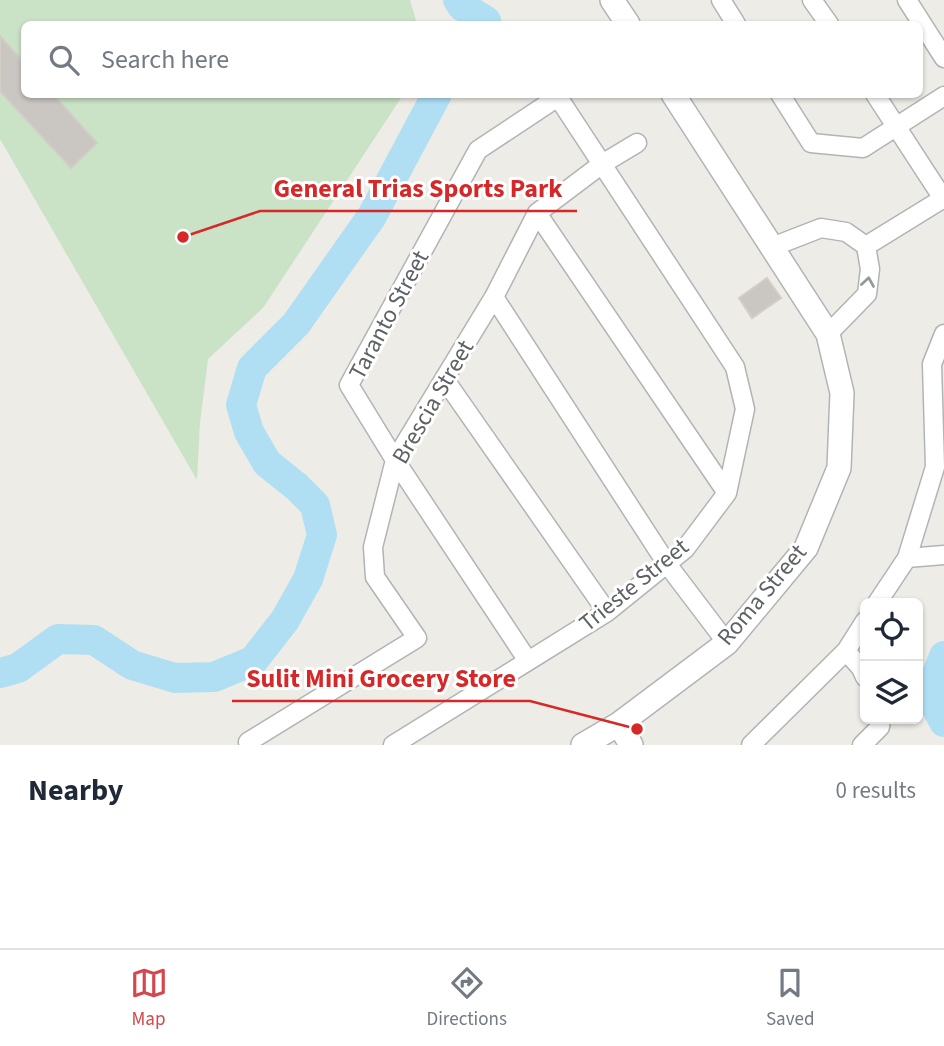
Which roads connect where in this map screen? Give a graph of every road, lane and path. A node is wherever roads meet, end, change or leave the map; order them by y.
1 (612, 0) edge
2 (721, 0) edge
3 (812, 0) edge
4 (907, 0) edge
5 (626, 21) edge
6 (734, 21) edge
7 (827, 21) edge
8 (920, 21) edge
9 (923, 25) edge
10 (944, 58) edge
11 (944, 96) edge
12 (556, 98) edge
13 (559, 98) edge
14 (676, 98) edge
15 (783, 98) edge
16 (878, 98) edge
17 (896, 127) junction
18 (637, 143) dead end
19 (601, 164) junction
20 (944, 199) edge
21 (537, 212) junction
22 (866, 246) junction
23 (772, 247) junction
24 (494, 298) junction
25 (828, 334) junction
26 (944, 334) edge
27 (445, 380) junction
28 (395, 460) junction
29 (939, 467) edge
30 (727, 493) junction
31 (944, 555) edge
32 (907, 558) junction
33 (667, 564) junction
34 (880, 598) edge
35 (607, 612) junction
36 (860, 629) edge
37 (727, 643) junction
38 (846, 651) junction
39 (528, 662) junction
40 (860, 666) edge
41 (618, 724) junction
42 (880, 724) edge
43 (249, 745) edge
44 (393, 745) edge
45 (583, 745) edge
46 (631, 745) edge
47 (751, 745) edge
48 (862, 745) edge

1 - 5 street
2 - 6 street
3 - 7 street
4 - 8 street
9 - 10 street
11 - 17 street
12 - 28 street, Taranto Street
13 - 19 street, Trieste Street
14 - 23 street, Roma Street
15 - 17 street
16 - 17 street
17 - 20 street
18 - 19 street, Brescia Street
19 - 21 street, Brescia Street
19 - 30 street, Trieste Street
20 - 22 street
21 - 24 street, Brescia Street
21 - 30 street
22 - 23 street
25 -> 22 street
23 - 25 street, Roma Street
24 - 27 street, Brescia Street
24 - 33 street
25 - 37 street, Roma Street
26 - 29 street
27 - 28 street, Brescia Street
27 - 35 street
28 - 39 street, Taranto Street
28 - 43 street, Brescia Street
29 - 32 street
30 - 33 street, Trieste Street
31 - 32 street
32 - 34 street
33 - 35 street, Trieste Street
33 - 37 street
35 - 39 street, Trieste Street
36 - 38 street
37 - 41 street, Roma Street
38 - 40 street
38 - 47 street
39 - 44 street, Trieste Street
41 - 45 street, Roma Street
41 - 46 street
42 - 48 street

